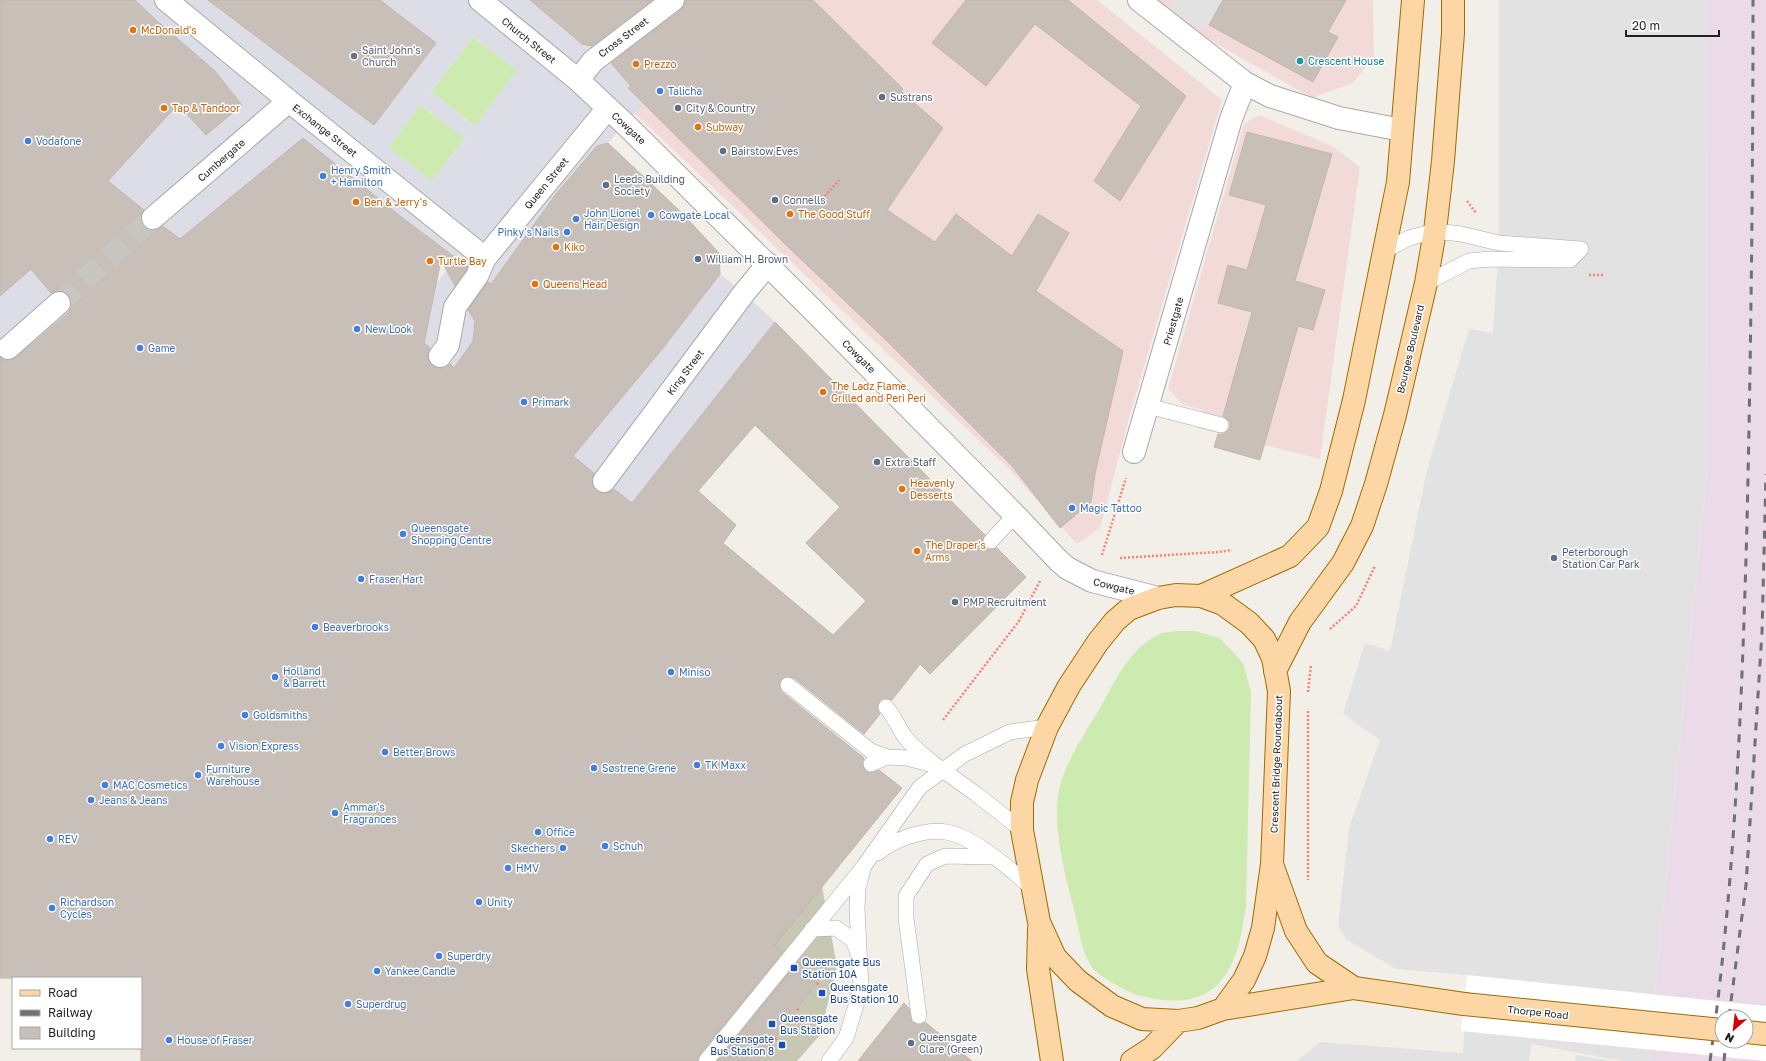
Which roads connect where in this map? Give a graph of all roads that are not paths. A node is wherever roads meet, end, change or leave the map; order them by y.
1 (166, 0) edge
2 (480, 0) edge
3 (673, 0) edge
4 (1139, 0) edge
5 (1413, 0) edge
6 (1453, 0) edge
7 (578, 80) junction
8 (1245, 83) junction
9 (289, 102) junction
10 (608, 108) junction
11 (1402, 130) junction
12 (153, 218) tunnel mouth
13 (1435, 231) junction
14 (1384, 251) junction
15 (485, 258) junction
16 (768, 264) junction
17 (1426, 283) junction
18 (59, 303) tunnel mouth
19 (8, 348) dead end
20 (440, 356) dead end
21 (1148, 406) junction
22 (1221, 425) dead end
23 (1134, 452) road end
24 (604, 481) dead end
25 (1015, 515) junction
26 (991, 541) dead end
27 (1201, 596) junction
28 (1158, 598) junction
29 (1275, 671) junction
30 (788, 685) dead end
31 (886, 707) dead end
32 (1047, 727) junction
33 (888, 757) junction
34 (871, 764) dead end
35 (940, 768) junction
36 (1022, 830) junction
37 (993, 857) junction
38 (1272, 864) junction
39 (864, 866) junction
40 (1033, 889) junction
41 (1039, 922) junction
42 (812, 929) junction
43 (860, 958) junction
44 (1354, 988) junction
45 (1223, 1009) junction
46 (919, 1016) dead end
47 (1178, 1021) junction
48 (1714, 1029) edge
49 (1754, 1033) edge
50 (1766, 1034) edge
51 (706, 1061) edge
52 (829, 1061) edge
53 (1052, 1061) edge
54 (1132, 1061) edge

1 - 9 street, Exchange Street
2 - 7 street, Church Street
3 - 7 street, Cross Street
4 - 8 street
5 - 11 main road
6 - 13 main road, Bourges Boulevard
7 - 10 street, Cowgate
8 - 11 street
8 - 21 street, Priestgate
9 - 12 street, Cumbergate
9 - 15 street, Exchange Street
10 - 15 street, Queen Street
10 - 16 street, Cowgate
11 - 14 main road
13 - 14 lane
13 - 17 main road, Bourges Boulevard
13 - 17 lane
14 - 27 main road
15 - 20 street, Queen Street
16 - 24 street, King Street
16 - 25 street, Cowgate
17 - 29 main road, Bourges Boulevard
18 - 19 street
21 - 22 lane
21 - 23 street, Priestgate
25 - 26 lane
25 - 28 street, Cowgate
27 - 28 main road, Crescent Bridge Roundabout
27 - 29 main road, Crescent Bridge Roundabout
28 - 32 main road, Crescent Bridge Roundabout
29 - 38 main road, Crescent Bridge Roundabout
30 - 33 lane
31 - 35 lane
32 - 35 lane
32 - 36 main road, Crescent Bridge Roundabout
33 - 34 lane
33 - 35 lane
35 - 36 lane
35 - 39 lane
36 - 40 main road, Crescent Bridge Roundabout
37 - 39 lane
37 - 40 lane
37 - 46 lane
38 - 44 main road, Thorpe Road
38 - 45 main road, Crescent Bridge Roundabout
39 - 42 lane
39 - 43 lane
40 - 41 main road, Crescent Bridge Roundabout
41 - 47 main road, Crescent Bridge Roundabout
41 - 53 main road
42 - 43 lane
42 - 51 lane
43 - 52 lane
44 - 45 main road, Thorpe Road
44 - 48 main road, Thorpe Road, bridge
45 - 47 main road, Crescent Bridge Roundabout
47 - 54 main road
49 - 50 main road

